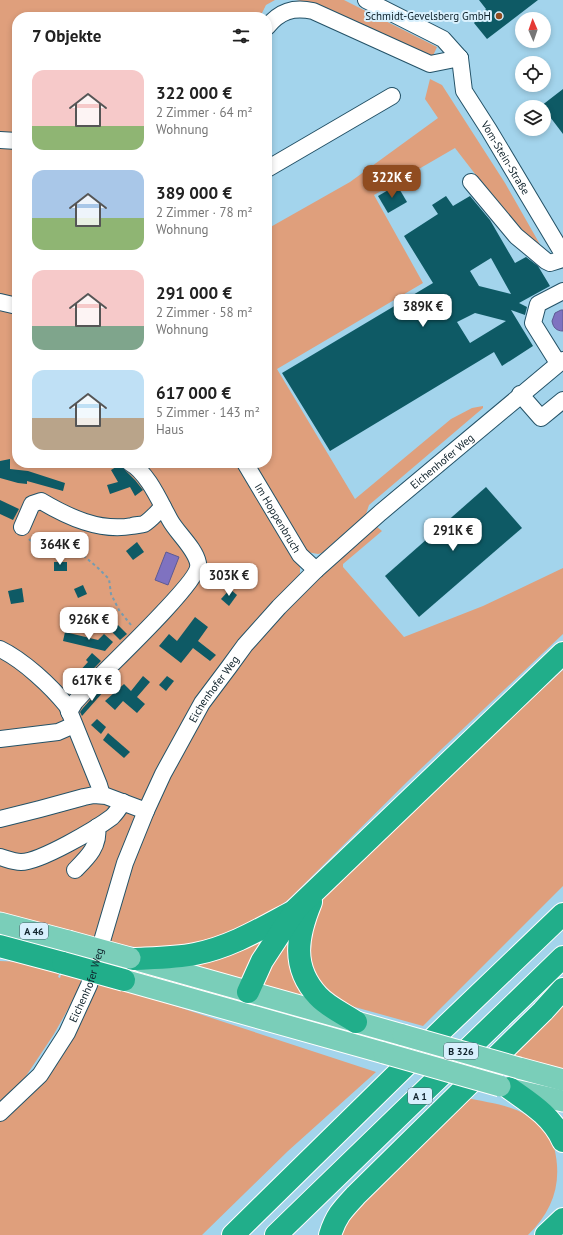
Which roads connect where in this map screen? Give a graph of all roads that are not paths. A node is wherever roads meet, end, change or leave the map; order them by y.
1 (366, 0) edge
2 (272, 20) edge
3 (460, 58) junction
4 (392, 96) dead end
5 (0, 140) edge
6 (12, 141) edge
7 (272, 166) edge
8 (471, 182) dead end
9 (563, 254) edge
10 (563, 259) edge
11 (563, 290) edge
12 (0, 302) edge
13 (12, 305) edge
14 (561, 362) edge
15 (520, 394) junction
16 (563, 400) edge
17 (138, 468) edge
18 (248, 468) edge
19 (163, 507) junction
20 (23, 532) road end
21 (316, 570) junction
22 (0, 649) edge
23 (563, 653) edge
24 (72, 719) junction
25 (0, 738) edge
26 (102, 795) junction
27 (123, 802) junction
28 (146, 811) junction
29 (0, 819) edge
30 (97, 827) junction
31 (0, 857) edge
32 (74, 870) dead end
33 (314, 893) junction
34 (296, 909) junction
35 (563, 914) edge
36 (0, 923) edge
37 (0, 946) edge
38 (36, 955) junction
39 (0, 956) edge
40 (563, 957) edge
41 (132, 959) junction
42 (124, 980) joint
43 (563, 989) edge
44 (248, 992) junction
45 (249, 1015) junction
46 (356, 1022) junction
47 (563, 1080) edge
48 (504, 1087) junction
49 (563, 1101) edge
50 (0, 1113) edge
51 (563, 1141) edge
52 (563, 1206) edge
53 (554, 1227) edge
54 (232, 1235) edge
55 (276, 1235) edge
56 (330, 1235) edge

1 - 3 street
2 - 3 street
3 - 9 street, Vom-Stein-Straße
4 - 7 street
5 - 6 street
8 - 10 street
11 - 14 street
12 - 13 street
14 - 15 street, Eichenhofer Weg
15 - 16 street
15 - 21 street, Eichenhofer Weg
17 - 19 street
18 - 21 street, Im Hoppenbruch
19 - 20 street
19 - 24 street
21 - 28 street, Eichenhofer Weg
22 - 24 street
23 - 33 highway
24 - 25 street
24 - 26 street
26 - 27 street
26 - 29 street
27 - 28 street
27 - 30 street
28 - 50 street, Eichenhofer Weg
30 - 31 street
30 - 32 street
33 - 34 highway
33 - 46 highway
34 - 41 highway
34 - 44 highway
35 - 54 highway
36 - 41 main road, A 46, bridge
37 - 38 highway, A 46
38 - 39 highway
38 - 42 highway, A 46, bridge
40 - 55 highway, A 1
41 - 44 main road, B 326
42 - 45 main road, B 326
43 - 56 highway
44 - 45 main road
44 - 46 main road, B 326
45 - 48 main road, B 326, bridge
46 - 47 main road, B 326, bridge
48 - 49 main road, B 326
48 - 51 highway
52 - 53 highway

